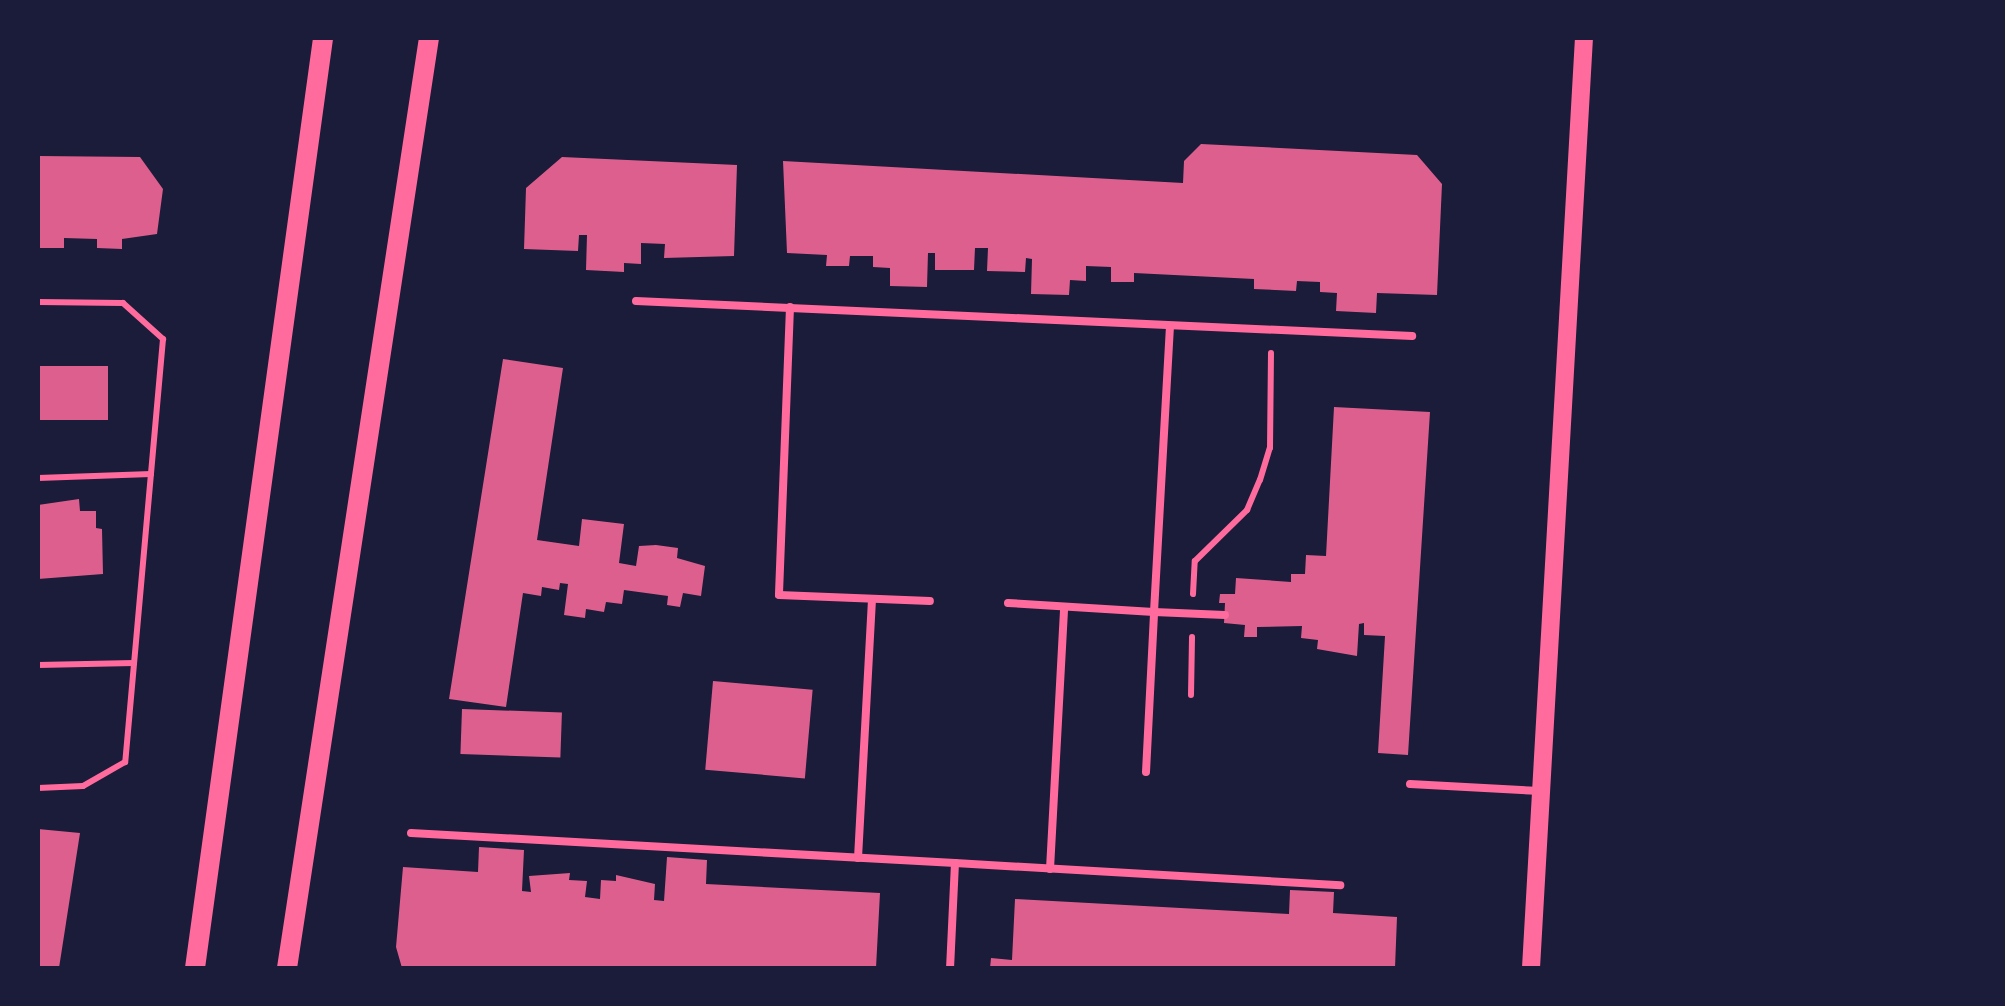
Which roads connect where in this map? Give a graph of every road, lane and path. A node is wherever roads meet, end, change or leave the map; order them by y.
1 (323, 38) edge
2 (429, 38) edge
3 (1584, 38) edge
4 (38, 302) edge
5 (636, 302) dead end
6 (790, 306) junction
7 (1170, 326) junction
8 (1272, 330) junction
9 (1412, 336) dead end
10 (151, 474) junction
11 (38, 478) edge
12 (872, 599) junction
13 (930, 601) dead end
14 (1008, 603) dead end
15 (1064, 606) junction
16 (1154, 612) junction
17 (1192, 614) junction
18 (1225, 615) dead end
19 (134, 663) junction
20 (38, 665) edge
21 (1191, 695) dead end
22 (1146, 772) dead end
23 (1410, 784) dead end
24 (38, 788) edge
25 (1540, 791) junction
26 (411, 833) dead end
27 (858, 858) junction
28 (955, 864) junction
29 (1050, 869) junction
30 (1340, 884) dead end
31 (194, 968) edge
32 (287, 968) edge
33 (950, 968) edge
34 (1530, 968) edge

1 - 31 main road
2 - 32 main road
3 - 25 street
4 - 10 path
5 - 6 lane
6 - 7 lane
6 - 12 lane
7 - 8 lane
7 - 16 lane
8 - 9 lane
8 - 17 path
10 - 11 path
10 - 19 path
12 - 13 lane
12 - 27 lane
14 - 15 lane
15 - 16 lane
15 - 29 lane
16 - 17 lane
16 - 22 lane
17 - 18 lane
17 - 21 path
19 - 20 path
19 - 24 path
23 - 25 lane
25 - 34 street
26 - 27 lane
27 - 28 lane
28 - 29 lane
28 - 33 lane
29 - 30 lane

